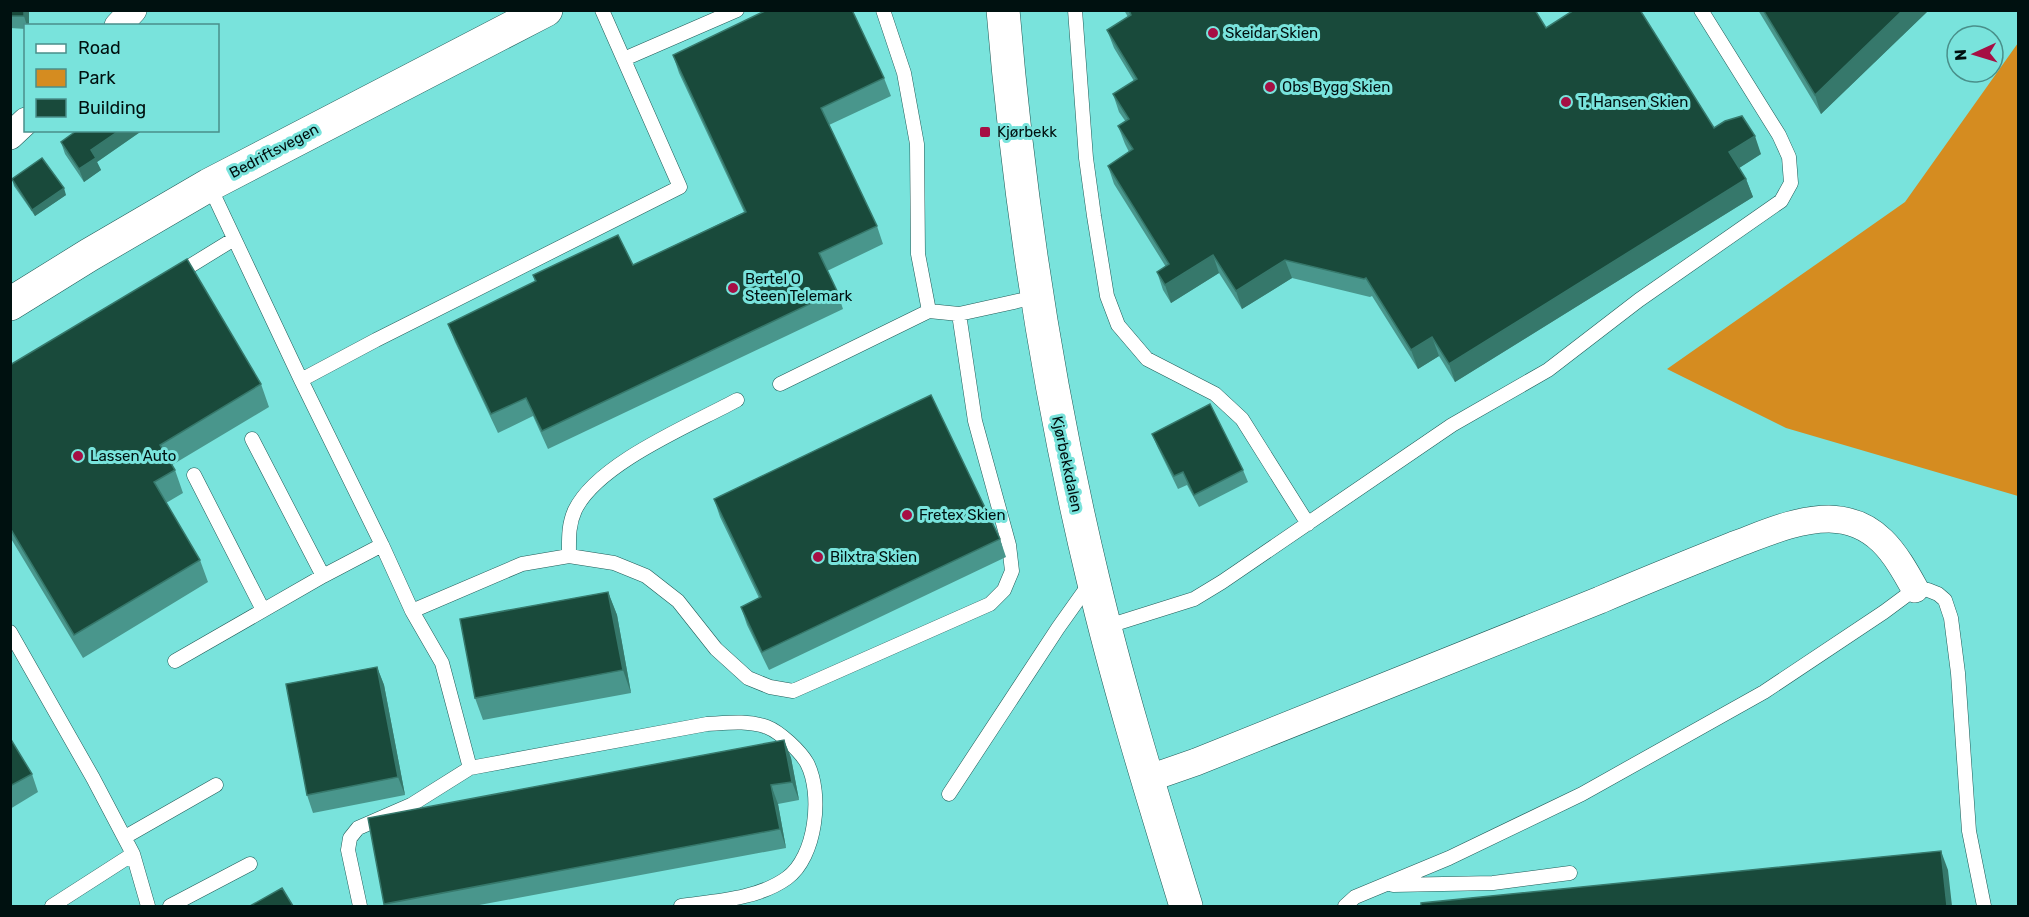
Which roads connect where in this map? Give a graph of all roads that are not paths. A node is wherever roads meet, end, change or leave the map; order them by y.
1 (133, 10) edge
2 (546, 10) edge
3 (602, 10) edge
4 (737, 10) edge
5 (883, 10) edge
6 (1003, 10) edge
7 (1075, 10) edge
8 (1701, 10) edge
9 (120, 24) edge
10 (624, 59) junction
11 (24, 123) edge
12 (10, 136) edge
13 (208, 185) junction
14 (234, 239) junction
15 (163, 283) edge
16 (1036, 297) junction
17 (10, 304) edge
18 (929, 311) junction
19 (959, 314) junction
20 (301, 380) junction
21 (780, 384) dead end
22 (738, 400) dead end
23 (252, 439) dead end
24 (194, 475) dead end
25 (1308, 524) junction
26 (382, 545) junction
27 (569, 556) junction
28 (322, 576) junction
29 (1093, 579) junction
30 (1915, 589) junction
31 (263, 610) junction
32 (412, 611) junction
33 (1105, 627) junction
34 (10, 632) edge
35 (176, 661) dead end
36 (470, 768) junction
37 (1147, 779) junction
38 (216, 785) dead end
39 (950, 794) dead end
40 (125, 837) junction
41 (133, 854) junction
42 (250, 864) dead end
43 (1570, 873) dead end
44 (1384, 886) junction
45 (52, 906) edge
46 (148, 906) edge
47 (170, 906) edge
48 (360, 906) edge
49 (681, 906) edge
50 (1186, 906) edge
51 (1345, 906) edge
52 (1984, 906) edge

1 - 9 street
2 - 13 street, Bedriftsvegen
3 - 10 lane
4 - 10 lane
5 - 18 lane
6 - 16 street, Kjørbekkdalen
7 - 25 lane
8 - 25 lane
10 - 20 lane
11 - 12 street
13 - 14 lane
13 - 17 street, Bedriftsvegen
14 - 15 lane
14 - 20 lane
16 - 19 lane
16 - 29 street, Kjørbekkdalen
18 - 19 lane
18 - 21 lane
19 - 27 lane
20 - 26 lane
22 - 27 lane
23 - 28 lane
24 - 31 lane
25 - 33 lane
26 - 28 lane
26 - 32 lane
27 - 32 lane
28 - 31 lane
29 - 33 street, Kjørbekkdalen
29 - 39 lane
30 - 37 street
30 - 44 lane
30 - 52 lane
31 - 35 lane
32 - 36 lane
33 - 37 street, Kjørbekkdalen
34 - 40 lane
36 - 48 lane
36 - 49 lane
37 - 50 street, Kjørbekkdalen
38 - 40 lane
40 - 41 lane
41 - 45 lane
41 - 46 lane
42 - 47 lane
43 - 44 lane
44 - 51 lane

